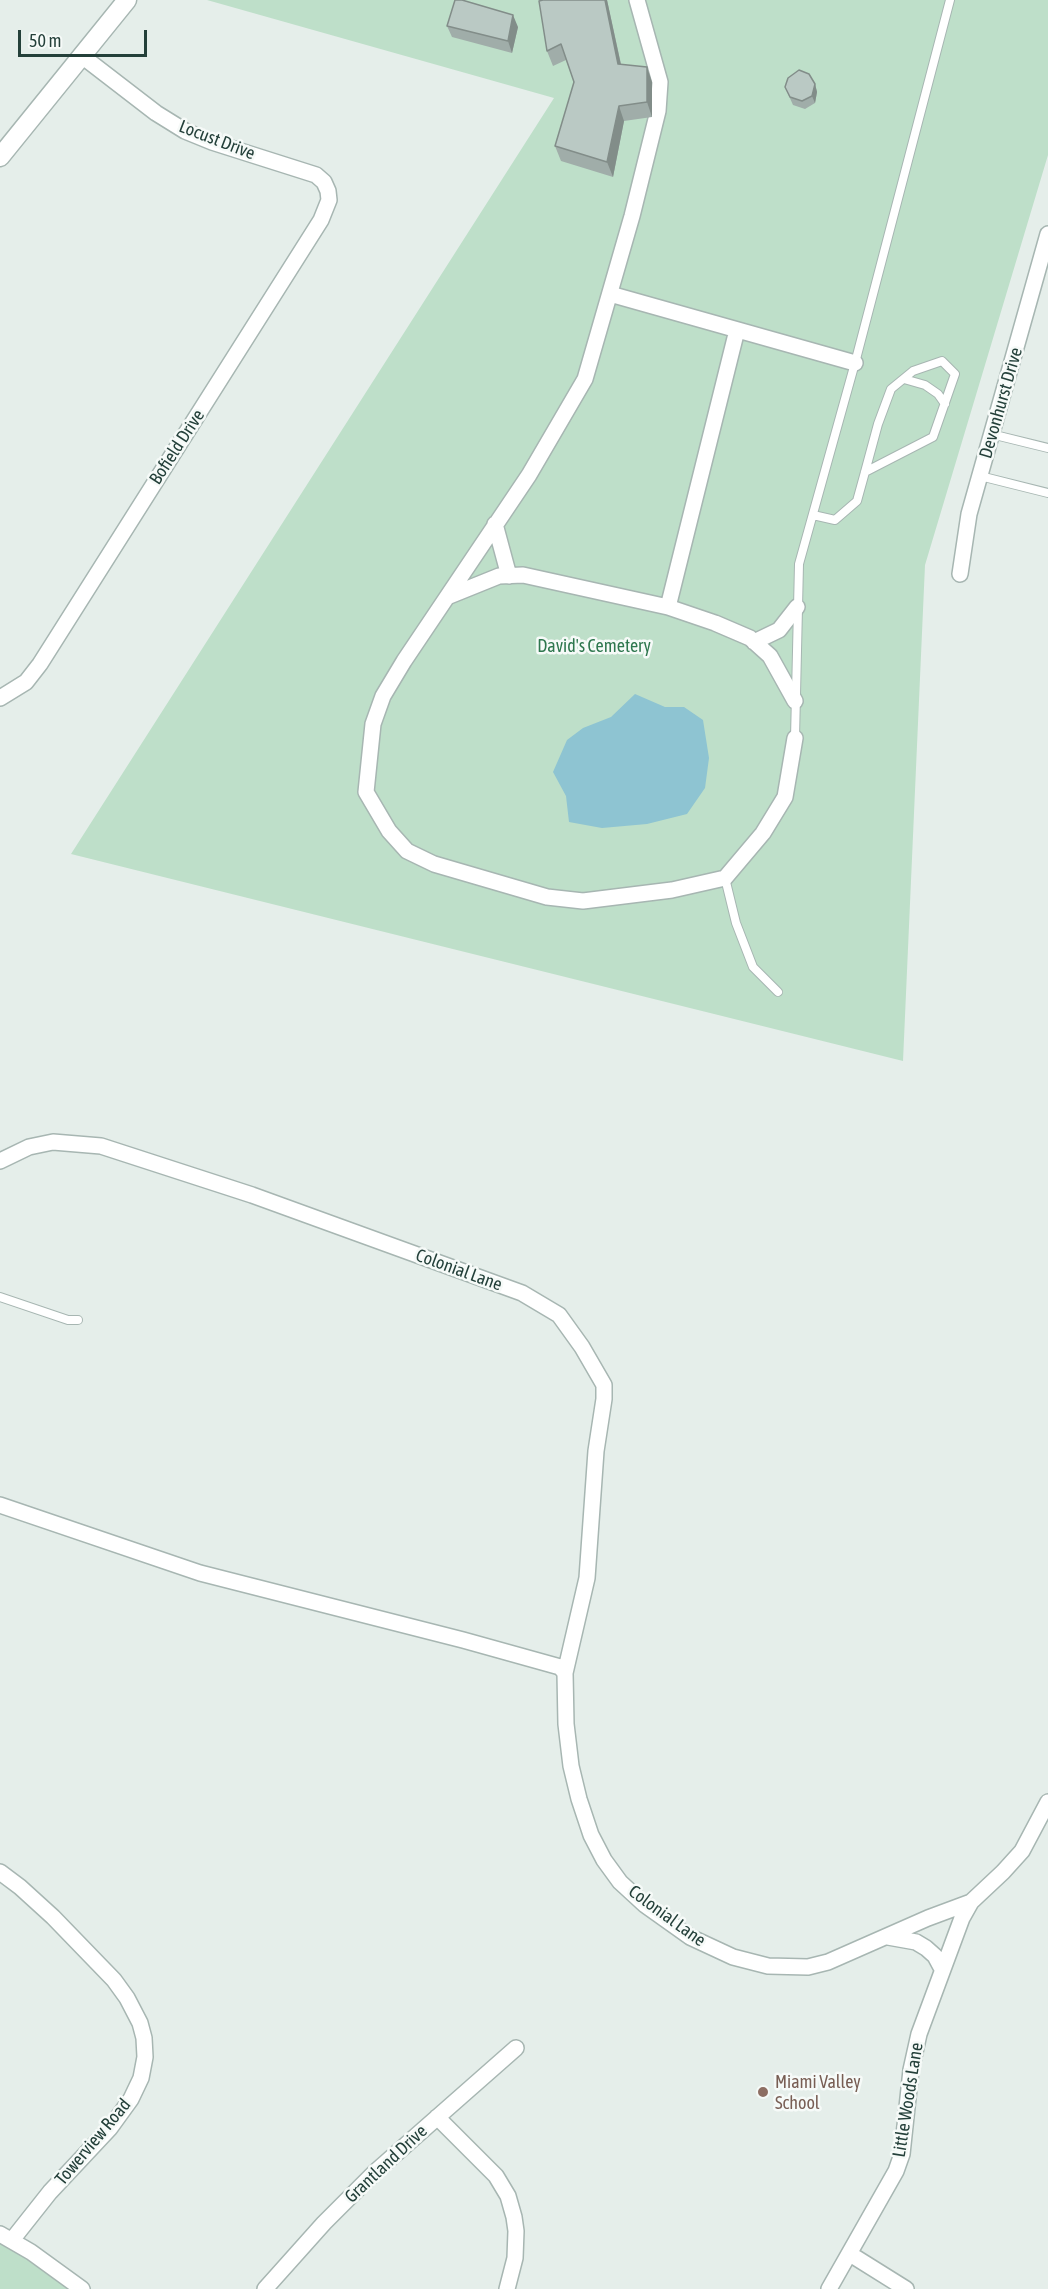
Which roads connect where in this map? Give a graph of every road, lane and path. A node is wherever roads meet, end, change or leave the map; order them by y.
1 (127, 0) edge
2 (637, 0) edge
3 (950, 0) edge
4 (82, 56) junction
5 (0, 158) edge
6 (328, 191) joint
7 (1048, 234) edge
8 (610, 294) junction
9 (737, 330) junction
10 (855, 363) junction
11 (904, 379) junction
12 (945, 404) junction
13 (992, 434) junction
14 (1048, 448) edge
15 (865, 472) junction
16 (980, 477) junction
17 (1048, 493) edge
18 (813, 515) junction
19 (495, 524) junction
20 (960, 574) dead end
21 (509, 576) junction
22 (447, 597) junction
23 (668, 607) junction
24 (797, 607) junction
25 (754, 642) junction
26 (5, 695) edge
27 (795, 701) junction
28 (795, 738) joint
29 (725, 878) junction
30 (778, 992) dead end
31 (0, 1161) edge
32 (0, 1297) edge
33 (78, 1320) dead end
34 (0, 1505) edge
35 (565, 1673) junction
36 (1048, 1802) edge
37 (0, 1872) edge
38 (971, 1902) junction
39 (888, 1937) junction
40 (942, 1969) junction
41 (516, 2048) dead end
42 (437, 2117) junction
43 (6, 2237) edge
44 (850, 2254) junction
45 (82, 2289) edge
46 (265, 2289) edge
47 (507, 2289) edge
48 (829, 2289) edge
49 (906, 2289) edge

1 - 4 street
2 - 8 street
3 - 10 lane
4 - 5 street
4 - 6 street, Locust Drive
6 - 26 street, Bofield Drive
7 - 13 street, Devonhurst Drive
8 - 9 street
8 - 19 street
9 - 10 street
9 - 23 street
10 - 18 lane
11 - 12 lane
11 - 12 lane
11 - 15 lane
12 - 15 lane
13 - 14 lane
13 - 16 street, Devonhurst Drive
15 - 18 lane
16 - 17 lane
16 - 20 street, Devonhurst Drive
18 - 24 lane
19 - 21 street
19 - 22 street
21 - 22 street
21 - 23 street
22 - 29 street
23 - 25 street
24 - 25 street
24 - 27 lane
25 - 27 street
27 - 28 lane
28 - 29 street
29 - 30 lane
31 - 35 street, Colonial Lane
32 - 33 lane
34 - 35 street
35 - 39 street, Colonial Lane
36 - 38 street, Colonial Lane
37 - 43 street, Towerview Road
38 - 39 street, Colonial Lane
38 - 40 street, Little Woods Lane
39 - 40 street
40 - 44 street, Little Woods Lane
41 - 42 street, Grantland Drive
42 - 46 street, Grantland Drive
42 - 47 street
43 - 45 street
44 - 48 street, Little Woods Lane
44 - 49 street

